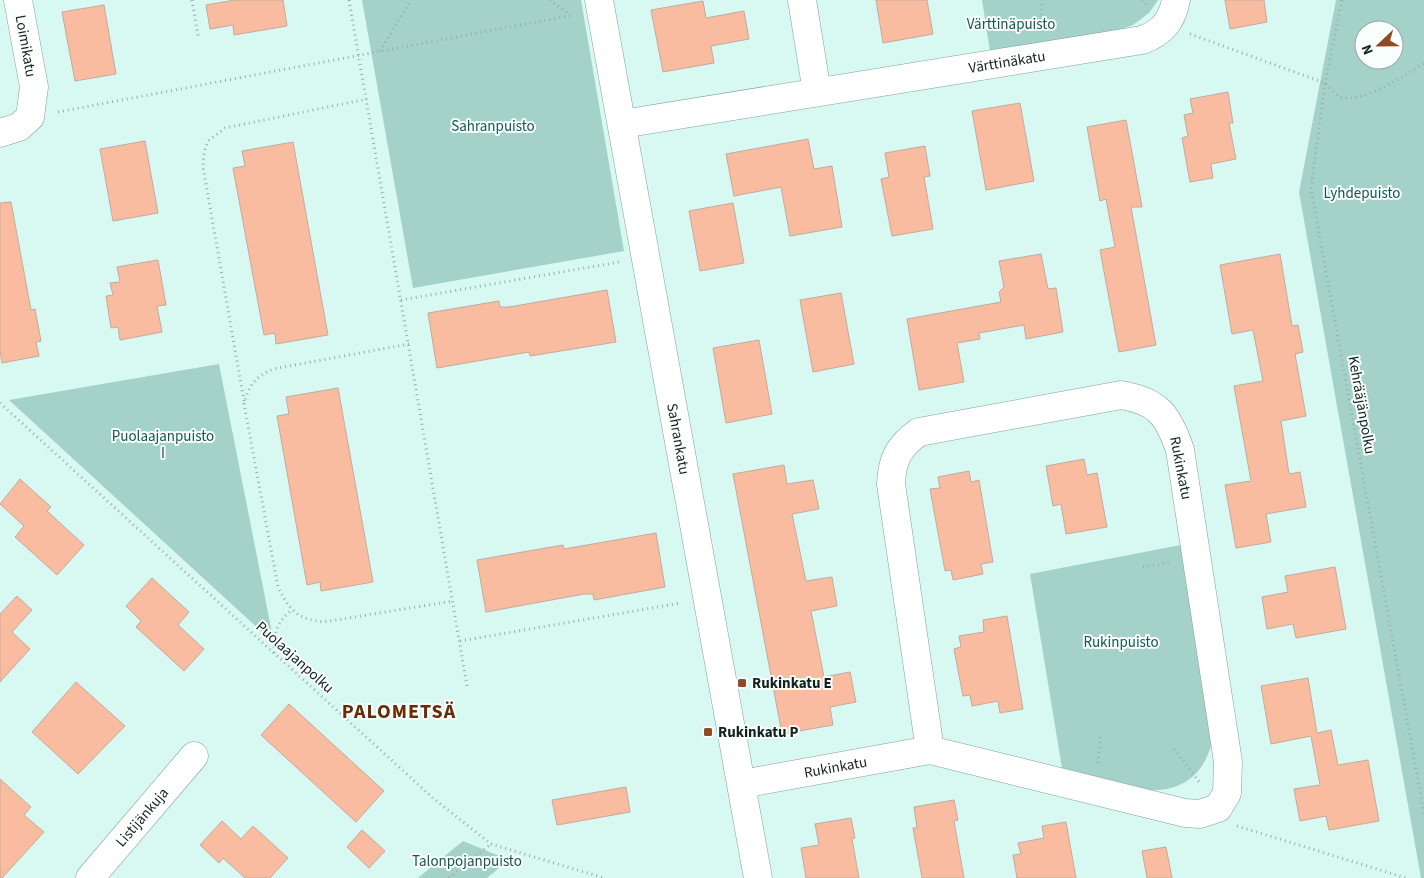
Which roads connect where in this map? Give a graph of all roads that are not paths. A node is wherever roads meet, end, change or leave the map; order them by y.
1 (18, 0) edge
2 (802, 0) edge
3 (1176, 0) edge
4 (600, 5) edge
5 (817, 92) junction
6 (622, 124) junction
7 (0, 133) edge
8 (930, 750) junction
9 (194, 756) dead end
10 (742, 784) junction
11 (90, 878) edge
12 (758, 878) edge

1 - 7 street, Loimikatu
2 - 5 street
3 - 5 street, Värttinäkatu
4 - 6 street, Sahrankatu
5 - 6 street, Värttinäkatu
6 - 10 street, Sahrankatu
8 - 8 street, Rukinkatu
8 - 10 street, Rukinkatu
9 - 11 street, Listijänkuja
10 - 12 street, Sahrankatu

